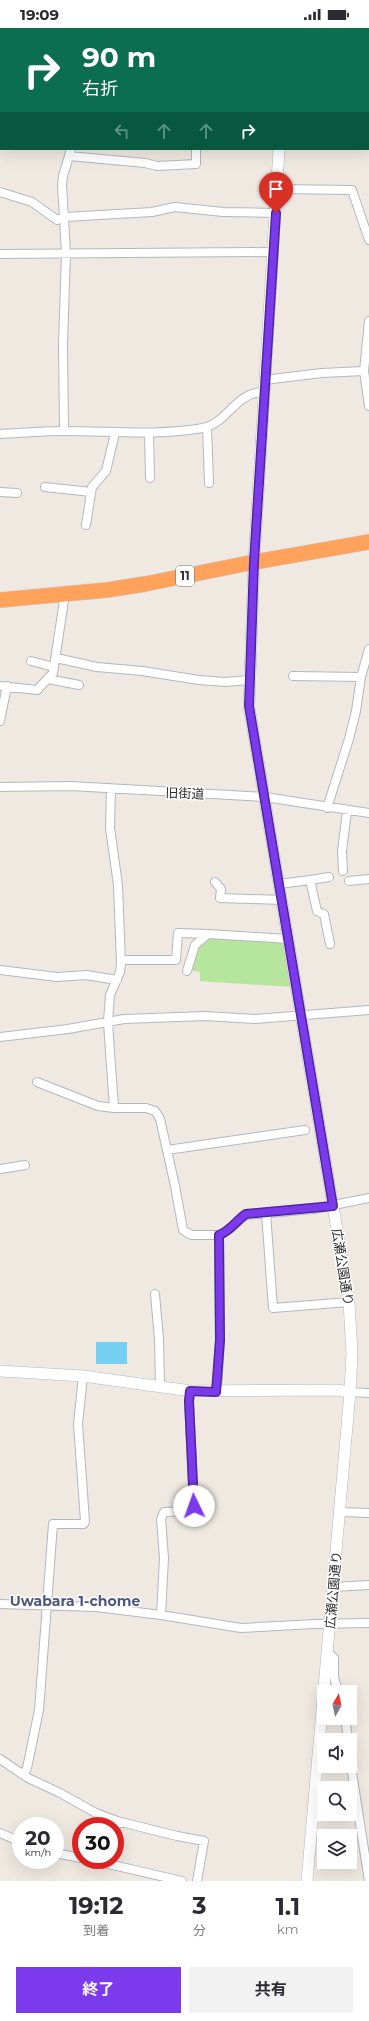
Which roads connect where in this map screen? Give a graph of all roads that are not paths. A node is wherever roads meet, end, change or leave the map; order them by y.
1 (196, 150) edge
2 (279, 150) edge
3 (70, 153) edge
4 (277, 189) junction
5 (0, 192) edge
6 (276, 213) junction
7 (65, 218) junction
8 (369, 240) edge
9 (273, 252) junction
10 (66, 253) junction
11 (0, 254) edge
12 (369, 321) edge
13 (366, 367) edge
14 (264, 380) junction
15 (264, 392) junction
16 (369, 406) edge
17 (207, 426) junction
18 (64, 431) junction
19 (115, 433) junction
20 (149, 433) junction
21 (0, 434) edge
22 (150, 478) dead end
23 (209, 483) dead end
24 (45, 487) dead end
25 (0, 492) edge
26 (91, 492) junction
27 (17, 493) dead end
28 (86, 525) dead end
29 (369, 542) edge
30 (254, 562) junction
31 (65, 594) junction
32 (0, 600) edge
33 (369, 650) edge
34 (31, 661) dead end
35 (55, 662) junction
36 (293, 676) dead end
37 (361, 677) junction
38 (48, 679) junction
39 (248, 680) junction
40 (79, 685) dead end
41 (4, 686) edge
42 (0, 721) edge
43 (0, 787) edge
44 (111, 789) junction
45 (265, 797) junction
46 (327, 808) junction
47 (346, 811) junction
48 (369, 813) edge
49 (343, 871) dead end
50 (329, 877) dead end
51 (369, 879) edge
52 (310, 880) junction
53 (349, 881) dead end
54 (215, 882) dead end
55 (280, 884) junction
56 (282, 900) junction
57 (208, 934) junction
58 (289, 939) junction
59 (330, 944) dead end
60 (121, 960) junction
61 (0, 970) edge
62 (187, 971) dead end
63 (117, 980) junction
64 (369, 1010) edge
65 (302, 1016) junction
66 (108, 1022) junction
67 (0, 1037) edge
68 (37, 1082) dead end
69 (114, 1108) junction
70 (305, 1130) dead end
71 (167, 1150) junction
72 (25, 1165) dead end
73 (0, 1169) edge
74 (369, 1198) edge
75 (333, 1206) junction
76 (266, 1213) junction
77 (219, 1235) junction
78 (155, 1294) dead end
79 (349, 1302) junction
80 (0, 1372) edge
81 (83, 1376) junction
82 (160, 1387) junction
83 (190, 1391) junction
84 (216, 1392) junction
85 (350, 1392) junction
86 (369, 1393) edge
87 (340, 1512) junction
88 (369, 1513) edge
89 (369, 1585) edge
90 (333, 1587) junction
91 (0, 1604) edge
92 (48, 1605) junction
93 (161, 1615) junction
94 (369, 1623) edge
95 (330, 1624) junction
96 (327, 1651) junction
97 (336, 1685) edge
98 (0, 1759) edge
99 (352, 1773) edge
100 (24, 1774) junction
101 (105, 1817) edge
102 (124, 1823) edge
103 (0, 1833) edge
104 (12, 1838) edge
105 (124, 1866) edge
106 (182, 1881) edge
107 (198, 1881) edge
108 (307, 1881) edge
109 (369, 1881) edge

1 - 3 street
2 - 4 street, 広瀬公園通り
3 - 7 street
4 - 6 street, 広瀬公園通り
4 - 8 street
5 - 7 street
6 - 7 street
6 - 9 street, 広瀬公園通り
7 - 10 street
9 - 10 street
9 - 14 street, 広瀬公園通り
10 - 11 street
10 - 18 street
12 - 13 street
13 - 14 street
13 - 16 street
14 - 15 street, 広瀬公園通り
15 - 17 street
15 - 30 street, 広瀬公園通り
17 - 20 street
17 - 23 street
18 - 19 street
18 - 21 street
19 - 20 street
19 - 26 street
20 - 22 street
24 - 26 street
25 - 27 street
26 - 28 street
29 - 30 highway, 11
30 - 31 highway, 11
30 - 39 street, 広瀬公園通り
31 - 32 highway, 11
31 - 35 street
33 - 37 street
34 - 35 street
35 - 38 street
35 - 39 street
36 - 37 street
37 - 46 street
38 - 40 street
38 - 41 street
39 - 45 street, 広瀬公園通り
41 - 42 street
43 - 44 street, 旧街道
44 - 45 street, 旧街道
44 - 60 street
45 - 46 street, 旧街道
45 - 55 street, 広瀬公園通り
46 - 47 street, 旧街道
47 - 48 street, 旧街道
47 - 49 street
50 - 52 street
51 - 53 street
52 - 55 street
52 - 59 street
54 - 56 street
55 - 56 street, 広瀬公園通り
56 - 58 street, 広瀬公園通り
57 - 58 street
57 - 60 street
57 - 62 street
58 - 65 street, 広瀬公園通り
60 - 63 street
61 - 63 street
63 - 66 street
64 - 65 street
65 - 66 street
65 - 75 street, 広瀬公園通り
66 - 67 street
66 - 69 street
68 - 69 street
69 - 71 street
70 - 71 street
71 - 77 street
72 - 73 street
74 - 75 street
75 - 76 street
75 - 79 street, 広瀬公園通り
76 - 77 street
76 - 79 street
77 - 84 street
78 - 82 street
79 - 85 street, 広瀬公園通り
80 - 81 street
81 - 82 street
81 - 92 street
82 - 83 street
83 - 84 street
83 - 93 street
84 - 85 street
85 - 86 street
85 - 87 street, 広瀬公園通り
87 - 88 street
87 - 90 street, 広瀬公園通り
89 - 90 street
90 - 95 street, 広瀬公園通り
91 - 92 street
92 - 93 street
92 - 100 street
93 - 95 street
94 - 95 street
95 - 96 street, 広瀬公園通り
96 - 97 street
96 - 108 street, 広瀬公園通り
98 - 100 street
99 - 109 street
100 - 101 street
102 - 107 street
103 - 104 street
105 - 106 street

